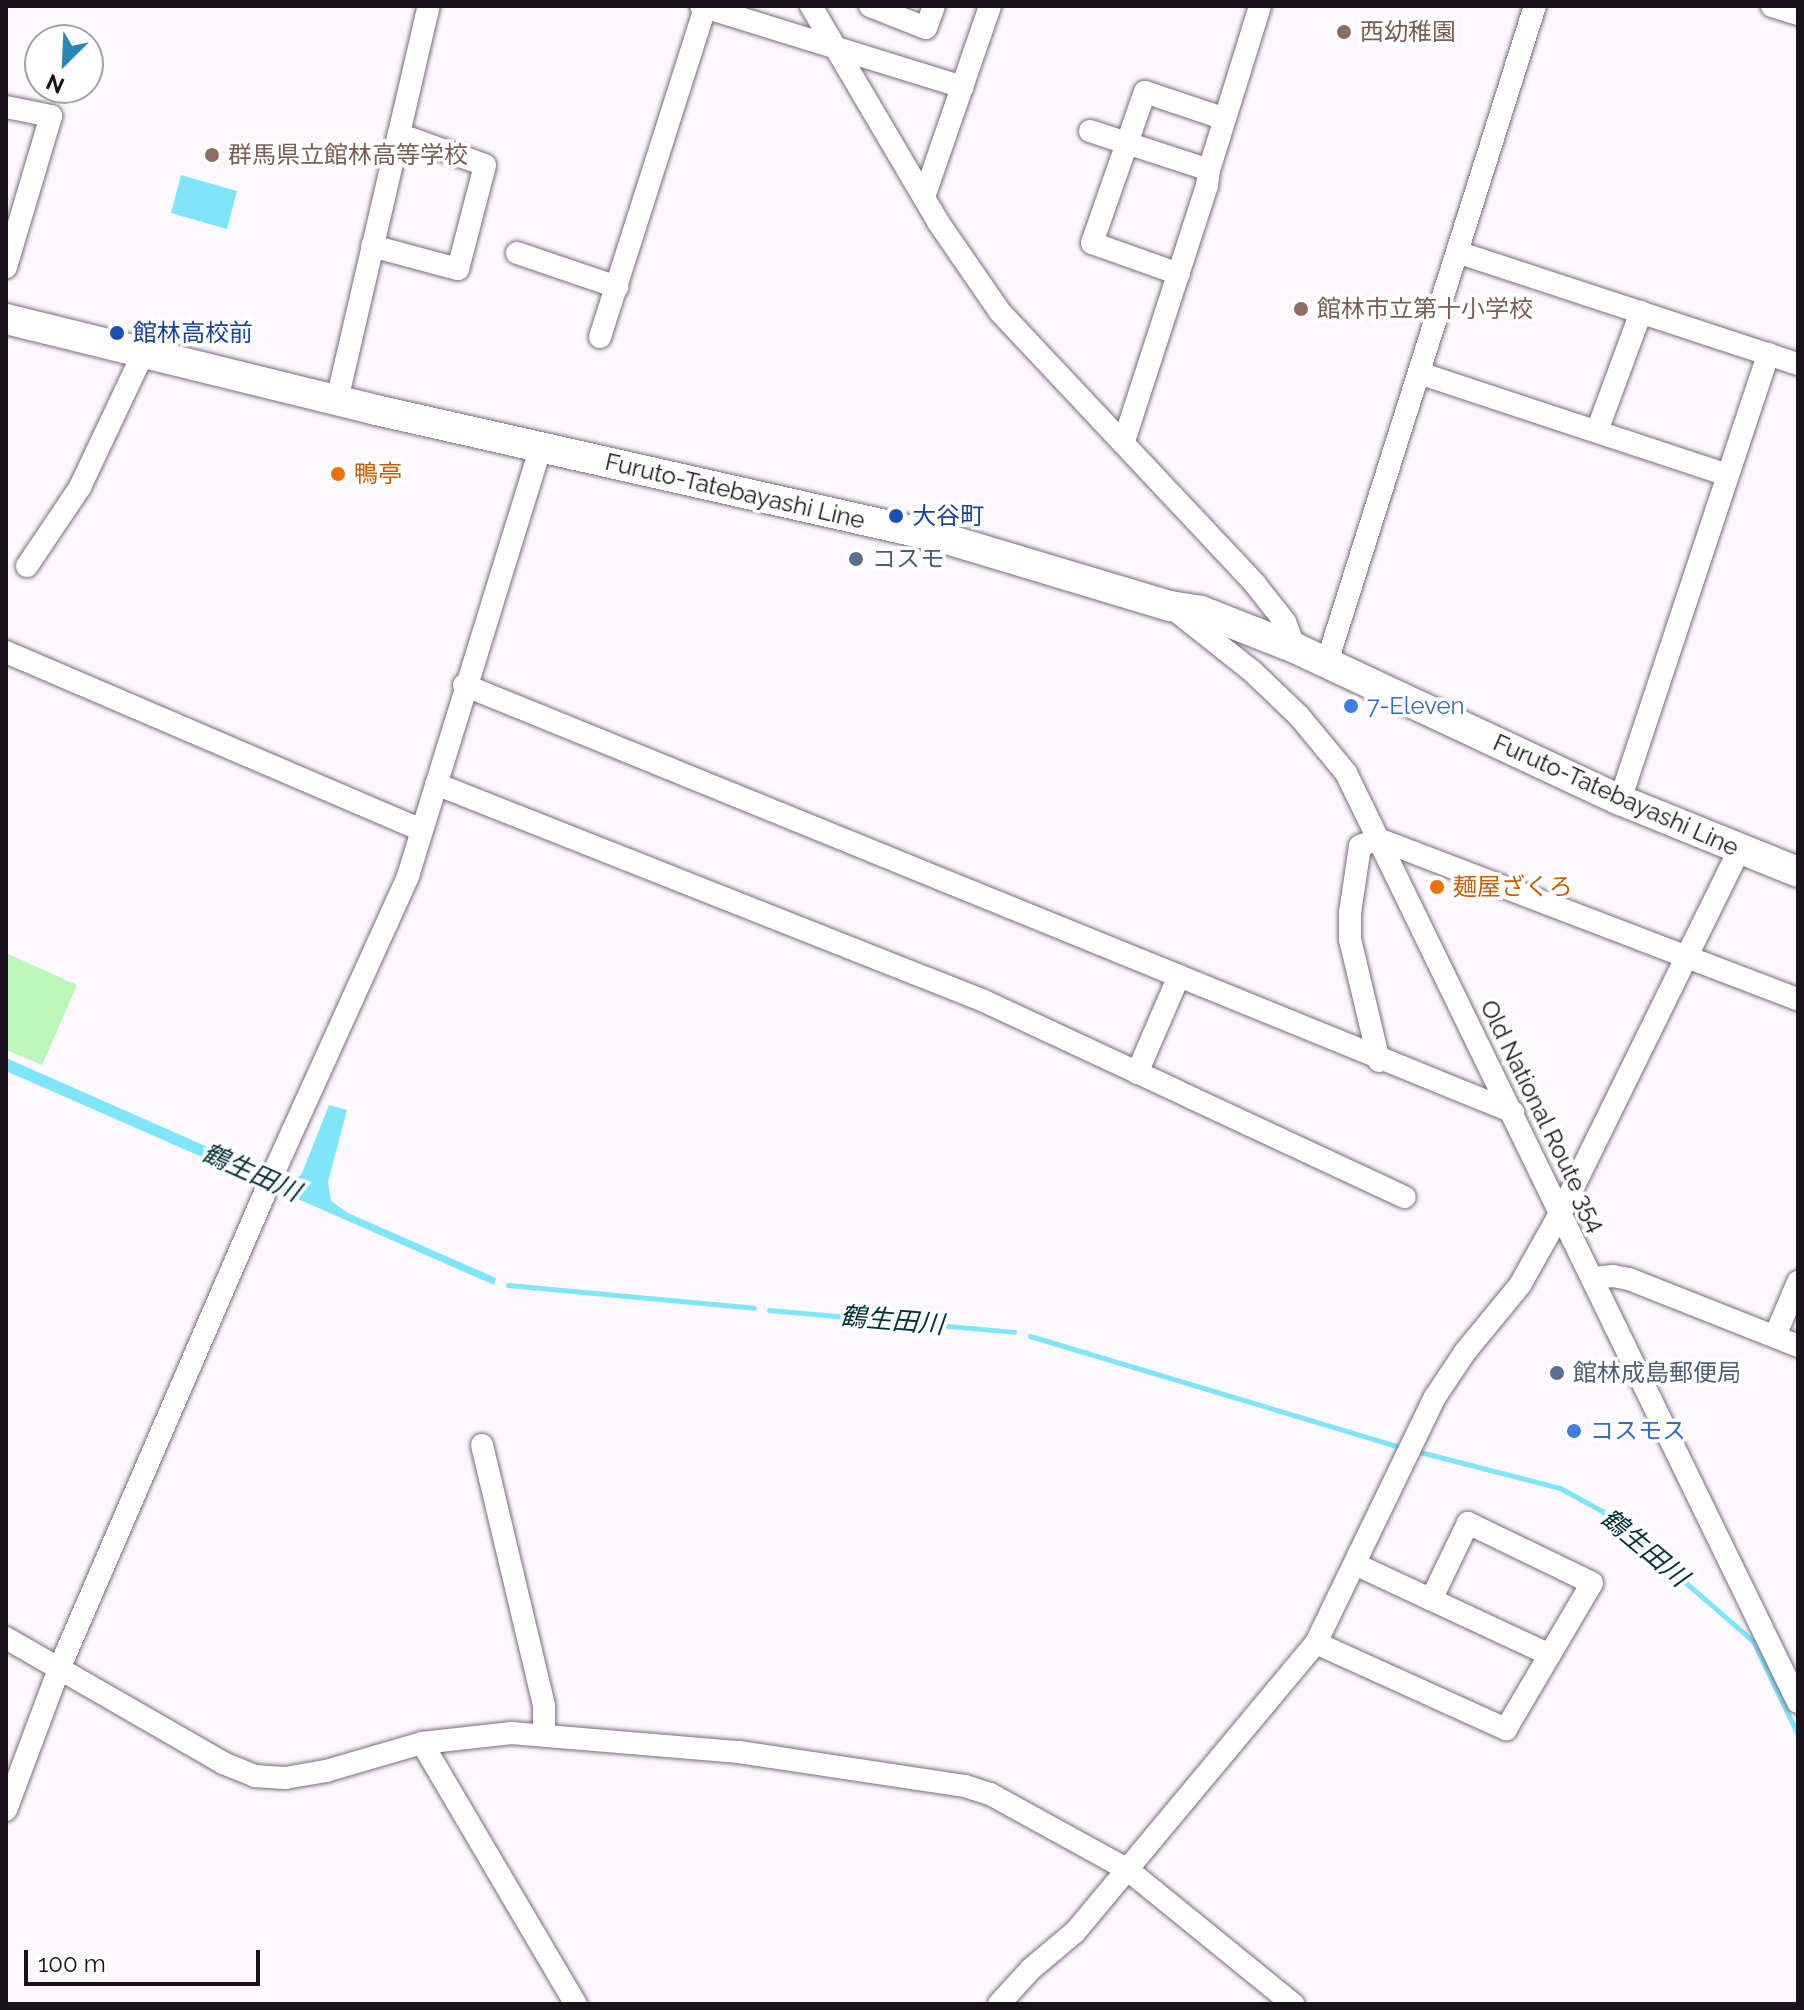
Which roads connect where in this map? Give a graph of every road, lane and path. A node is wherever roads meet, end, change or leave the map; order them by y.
1 (429, 6) edge
2 (811, 6) edge
3 (870, 6) edge
4 (934, 6) edge
5 (990, 6) edge
6 (1260, 6) edge
7 (1535, 6) edge
8 (1772, 6) edge
9 (703, 7) edge
10 (1798, 14) edge
11 (834, 45) junction
12 (963, 87) junction
13 (6, 107) edge
14 (1225, 119) junction
15 (1090, 131) dead end
16 (398, 134) junction
17 (1128, 144) junction
18 (1209, 170) junction
19 (924, 197) junction
20 (372, 246) junction
21 (1457, 252) junction
22 (517, 253) dead end
23 (6, 267) edge
24 (1179, 274) junction
25 (617, 287) junction
26 (1641, 312) junction
27 (6, 319) edge
28 (600, 337) dead end
29 (143, 354) junction
30 (1768, 354) junction
31 (1798, 364) edge
32 (1419, 373) junction
33 (337, 400) junction
34 (1597, 431) junction
35 (1124, 441) junction
36 (541, 447) junction
37 (1728, 475) junction
38 (27, 566) dead end
39 (1170, 606) junction
40 (1295, 648) junction
41 (6, 652) edge
42 (1327, 662) junction
43 (464, 685) junction
44 (436, 784) junction
45 (1620, 800) junction
46 (422, 830) junction
47 (1378, 839) junction
48 (1739, 850) junction
49 (1798, 872) edge
50 (1687, 955) junction
51 (1179, 976) junction
52 (1798, 999) edge
53 (1379, 1061) junction
54 (1137, 1073) junction
55 (1513, 1112) junction
56 (1405, 1197) dead end
57 (1561, 1212) junction
58 (1594, 1278) junction
59 (1798, 1282) edge
60 (1775, 1336) junction
61 (1798, 1346) edge
62 (482, 1445) dead end
63 (1355, 1564) junction
64 (1431, 1600) junction
65 (6, 1638) edge
66 (1316, 1643) junction
67 (1550, 1655) junction
68 (59, 1669) junction
69 (1798, 1702) edge
70 (544, 1733) junction
71 (422, 1743) junction
72 (8, 1796) edge
73 (1128, 1870) junction
74 (576, 2004) edge
75 (999, 2004) edge
76 (1293, 2004) edge

1 - 16 street
2 - 11 street
3 - 4 street
5 - 12 street
6 - 14 street
7 - 21 street
8 - 10 street
9 - 11 street
9 - 25 street
11 - 12 street
11 - 19 street
12 - 19 street
13 - 23 street
14 - 17 street
14 - 18 street
15 - 17 street
16 - 20 street
16 - 20 street
17 - 18 street
17 - 24 street
18 - 24 street
19 - 35 street
20 - 33 street
21 - 26 street
21 - 32 street
22 - 25 street
24 - 35 street
25 - 28 street
26 - 30 street
26 - 34 street
27 - 29 main road, Furuto-Tatebayashi Line
29 - 33 main road, Furuto-Tatebayashi Line
29 - 38 street
30 - 31 street
30 - 37 street
32 - 34 street
32 - 42 street
33 - 36 main road, Furuto-Tatebayashi Line
34 - 37 street
35 - 40 street
36 - 39 main road, Furuto-Tatebayashi Line
36 - 43 street
37 - 45 street
39 - 40 main road, Furuto-Tatebayashi Line
39 - 47 street, Old National Route 354
40 - 42 main road, Furuto-Tatebayashi Line
41 - 46 street
42 - 45 main road, Furuto-Tatebayashi Line
43 - 44 street
43 - 51 street
44 - 46 street
44 - 54 street
45 - 48 main road, Furuto-Tatebayashi Line
46 - 68 street
47 - 50 street
47 - 53 street
47 - 55 street, Old National Route 354
48 - 49 main road, Furuto-Tatebayashi Line
48 - 50 street
50 - 52 street
50 - 57 street
51 - 53 street
51 - 54 street
53 - 55 street
54 - 56 street
55 - 57 street, Old National Route 354
57 - 58 street, Old National Route 354
57 - 63 street
58 - 60 street
58 - 69 street, Old National Route 354
59 - 60 street
60 - 61 street
62 - 70 street
63 - 64 street
63 - 66 street
64 - 67 street
64 - 67 street
65 - 68 street
66 - 67 street
66 - 73 street
68 - 71 street
68 - 72 street
70 - 71 street
70 - 73 street
71 - 74 street
73 - 75 street
73 - 76 street

